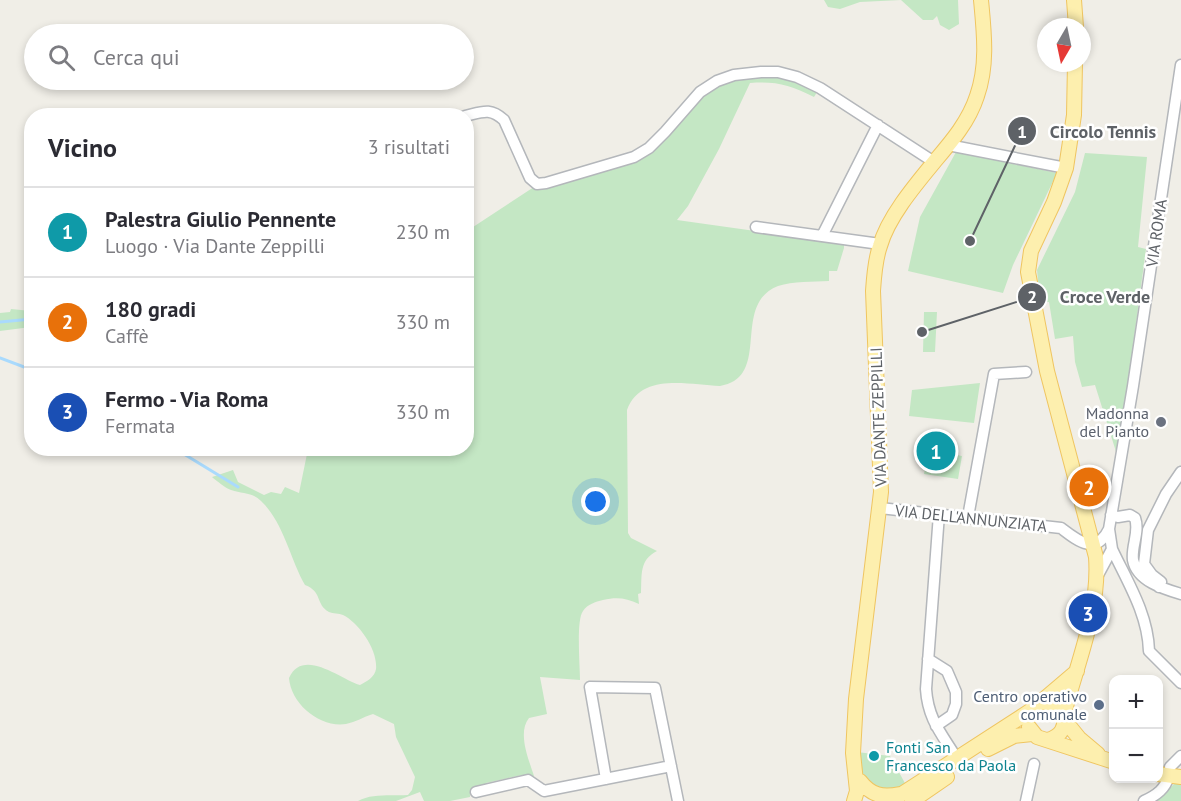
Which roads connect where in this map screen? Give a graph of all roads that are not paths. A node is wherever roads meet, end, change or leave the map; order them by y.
1 (981, 0) edge
2 (1074, 0) edge
3 (1075, 18) edge
4 (1181, 65) edge
5 (1075, 72) edge
6 (474, 114) edge
7 (878, 125) junction
8 (948, 146) junction
9 (934, 162) junction
10 (1066, 168) junction
11 (756, 227) dead end
12 (822, 236) junction
13 (880, 244) junction
14 (1026, 372) dead end
15 (1181, 472) edge
16 (880, 507) junction
17 (939, 514) junction
18 (1112, 516) junction
19 (968, 517) junction
20 (1109, 529) junction
21 (1093, 544) junction
22 (1112, 549) junction
23 (1098, 575) junction
24 (1159, 586) junction
25 (1181, 594) edge
26 (928, 659) junction
27 (1077, 671) junction
28 (1181, 683) edge
29 (1036, 706) junction
30 (1065, 718) junction
31 (936, 726) junction
32 (1032, 734) junction
33 (1048, 740) junction
34 (1181, 756) edge
35 (957, 759) junction
36 (1109, 760) edge
37 (1109, 761) edge
38 (1034, 764) dead end
39 (855, 765) junction
40 (671, 766) junction
41 (1168, 772) edge
42 (606, 779) junction
43 (860, 781) junction
44 (476, 792) dead end
45 (908, 797) edge
46 (678, 801) edge
47 (854, 801) edge
48 (865, 801) edge
49 (891, 801) edge
50 (1026, 801) edge
51 (1144, 801) edge

1 - 8 main road, VIA DANTE ZEPPILLI
2 - 3 main road
4 - 18 street, VIA ROMA
5 - 10 main road
6 - 7 street
7 - 9 street
7 - 12 street
8 - 9 main road, VIA DANTE ZEPPILLI
8 - 10 street
9 - 13 main road, VIA DANTE ZEPPILLI
10 - 21 main road
11 - 12 street
12 - 13 street
13 - 16 main road, VIA DANTE ZEPPILLI
14 - 19 street
15 - 24 street
16 - 17 street, VIA DELL'ANNUNZIATA
16 - 39 main road, VIA DANTE ZEPPILLI
17 - 19 street, VIA DELL'ANNUNZIATA
17 - 26 street
18 - 20 street, VIA ROMA
18 - 24 street
19 - 21 street, VIA DELL'ANNUNZIATA
20 - 21 street
20 - 22 street, VIA ROMA
21 - 23 main road
22 - 23 street
22 - 28 street, VIA ROMA
23 - 27 main road
24 - 25 street
26 - 31 street
26 - 31 street
27 - 29 main road
27 - 30 main road
29 - 30 main road
29 - 32 main road
29 - 35 main road
30 - 33 main road
30 - 36 main road
31 - 35 street
32 - 33 main road
32 - 45 main road
33 - 37 main road
34 - 41 street
35 - 45 main road
38 - 50 street
39 - 43 main road, VIA DANTE ZEPPILLI
39 - 47 main road, VIA DANTE ZEPPILLI
40 - 42 street
40 - 42 street
40 - 46 street
41 - 51 street
42 - 44 street
43 - 45 main road
43 - 48 main road, VIA DANTE ZEPPILLI
45 - 49 main road

